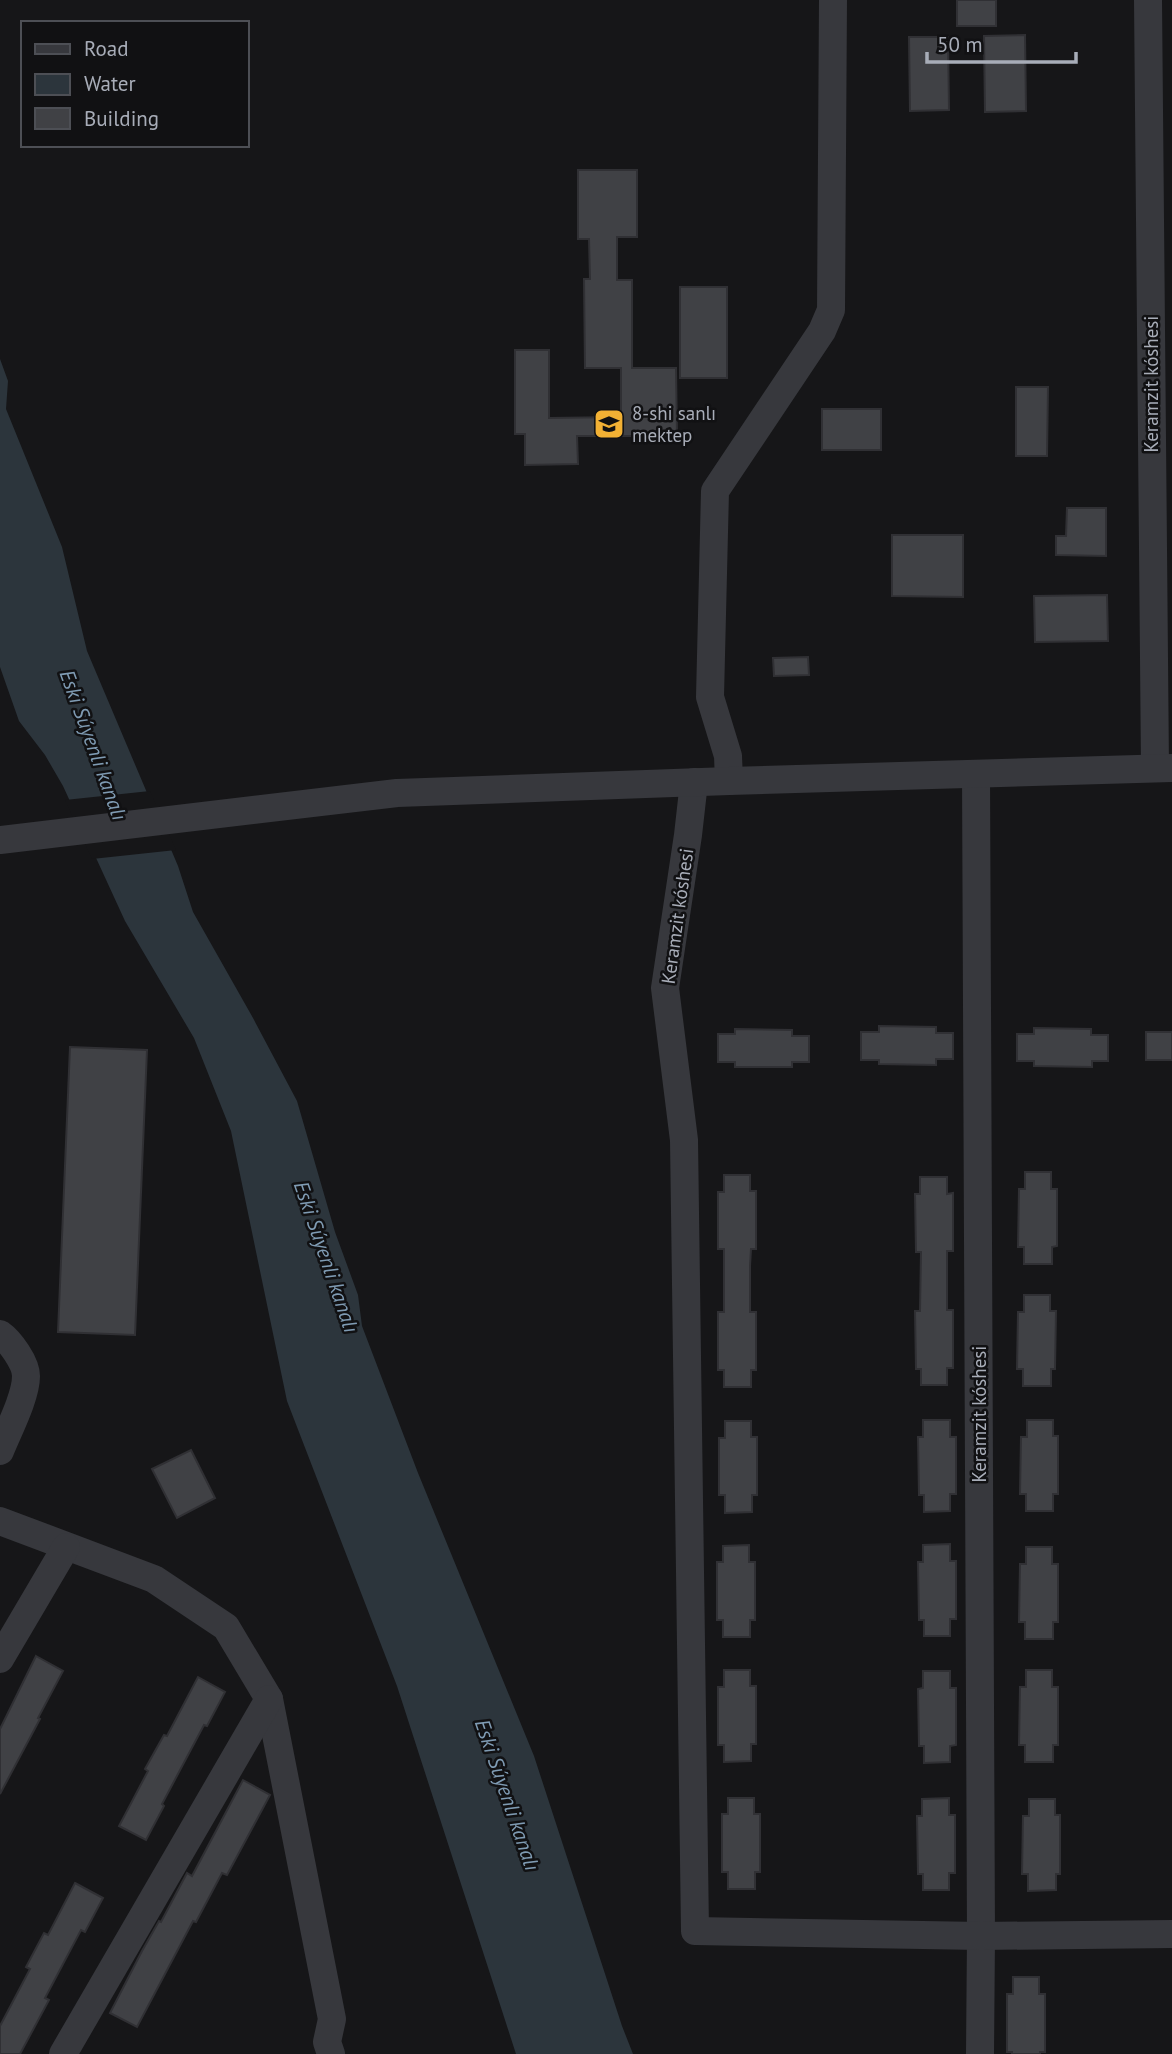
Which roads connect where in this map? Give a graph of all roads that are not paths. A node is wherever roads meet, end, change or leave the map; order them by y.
1 (833, 0) edge
2 (1148, 0) edge
3 (1162, 481) edge
4 (1163, 768) edge
5 (976, 774) junction
6 (729, 781) junction
7 (694, 782) junction
8 (0, 840) edge
9 (0, 1334) edge
10 (0, 1451) edge
11 (0, 1521) edge
12 (66, 1547) junction
13 (0, 1659) edge
14 (269, 1699) junction
15 (1172, 1934) edge
16 (981, 1936) junction
17 (326, 2050) edge
18 (63, 2054) edge
19 (980, 2054) edge

1 - 6 street
2 - 3 street, Keramzit kóshesi
3 - 4 street, Keramzit kóshesi
4 - 5 street
5 - 6 street
5 - 16 street, Keramzit kóshesi
6 - 7 street
7 - 8 street
7 - 16 street, Keramzit kóshesi
9 - 10 street
11 - 12 street
12 - 13 street
12 - 14 street
14 - 17 street
14 - 18 street
15 - 16 street
16 - 19 street, Keramzit kóshesi

